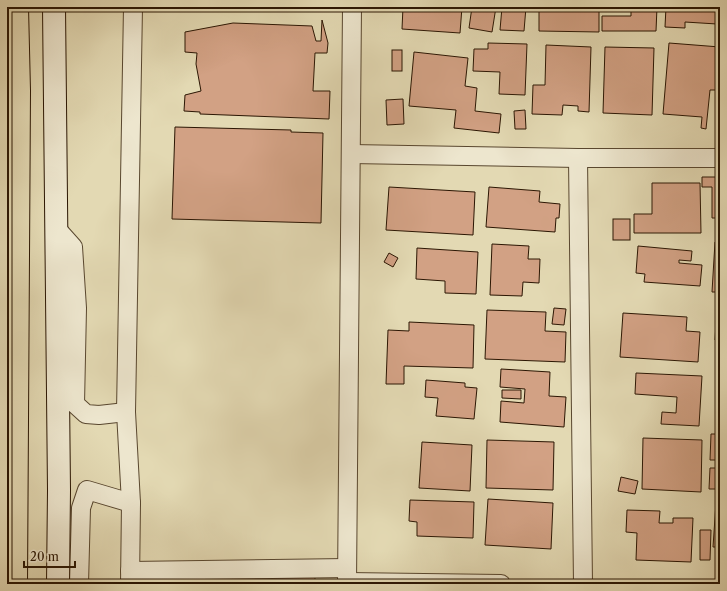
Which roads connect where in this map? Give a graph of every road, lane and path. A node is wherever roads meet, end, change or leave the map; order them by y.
1 (17, 7) edge
2 (30, 7) edge
3 (54, 7) edge
4 (132, 7) edge
5 (352, 7) edge
6 (17, 44) junction
7 (351, 154) junction
8 (578, 158) junction
9 (720, 158) edge
10 (56, 228) junction
11 (126, 412) junction
12 (131, 504) junction
13 (130, 578) edge
14 (347, 578) edge
15 (16, 584) edge
16 (58, 584) edge
17 (79, 584) edge
18 (501, 584) edge
19 (583, 584) edge

1 - 6 highway
2 - 6 highway
3 - 10 main road
4 - 11 street
5 - 7 street
6 - 15 highway
7 - 8 street
7 - 14 street
8 - 9 street
8 - 19 street
10 - 11 street
10 - 16 main road
11 - 12 street
12 - 13 street
12 - 17 street
13 - 14 street
14 - 18 street

